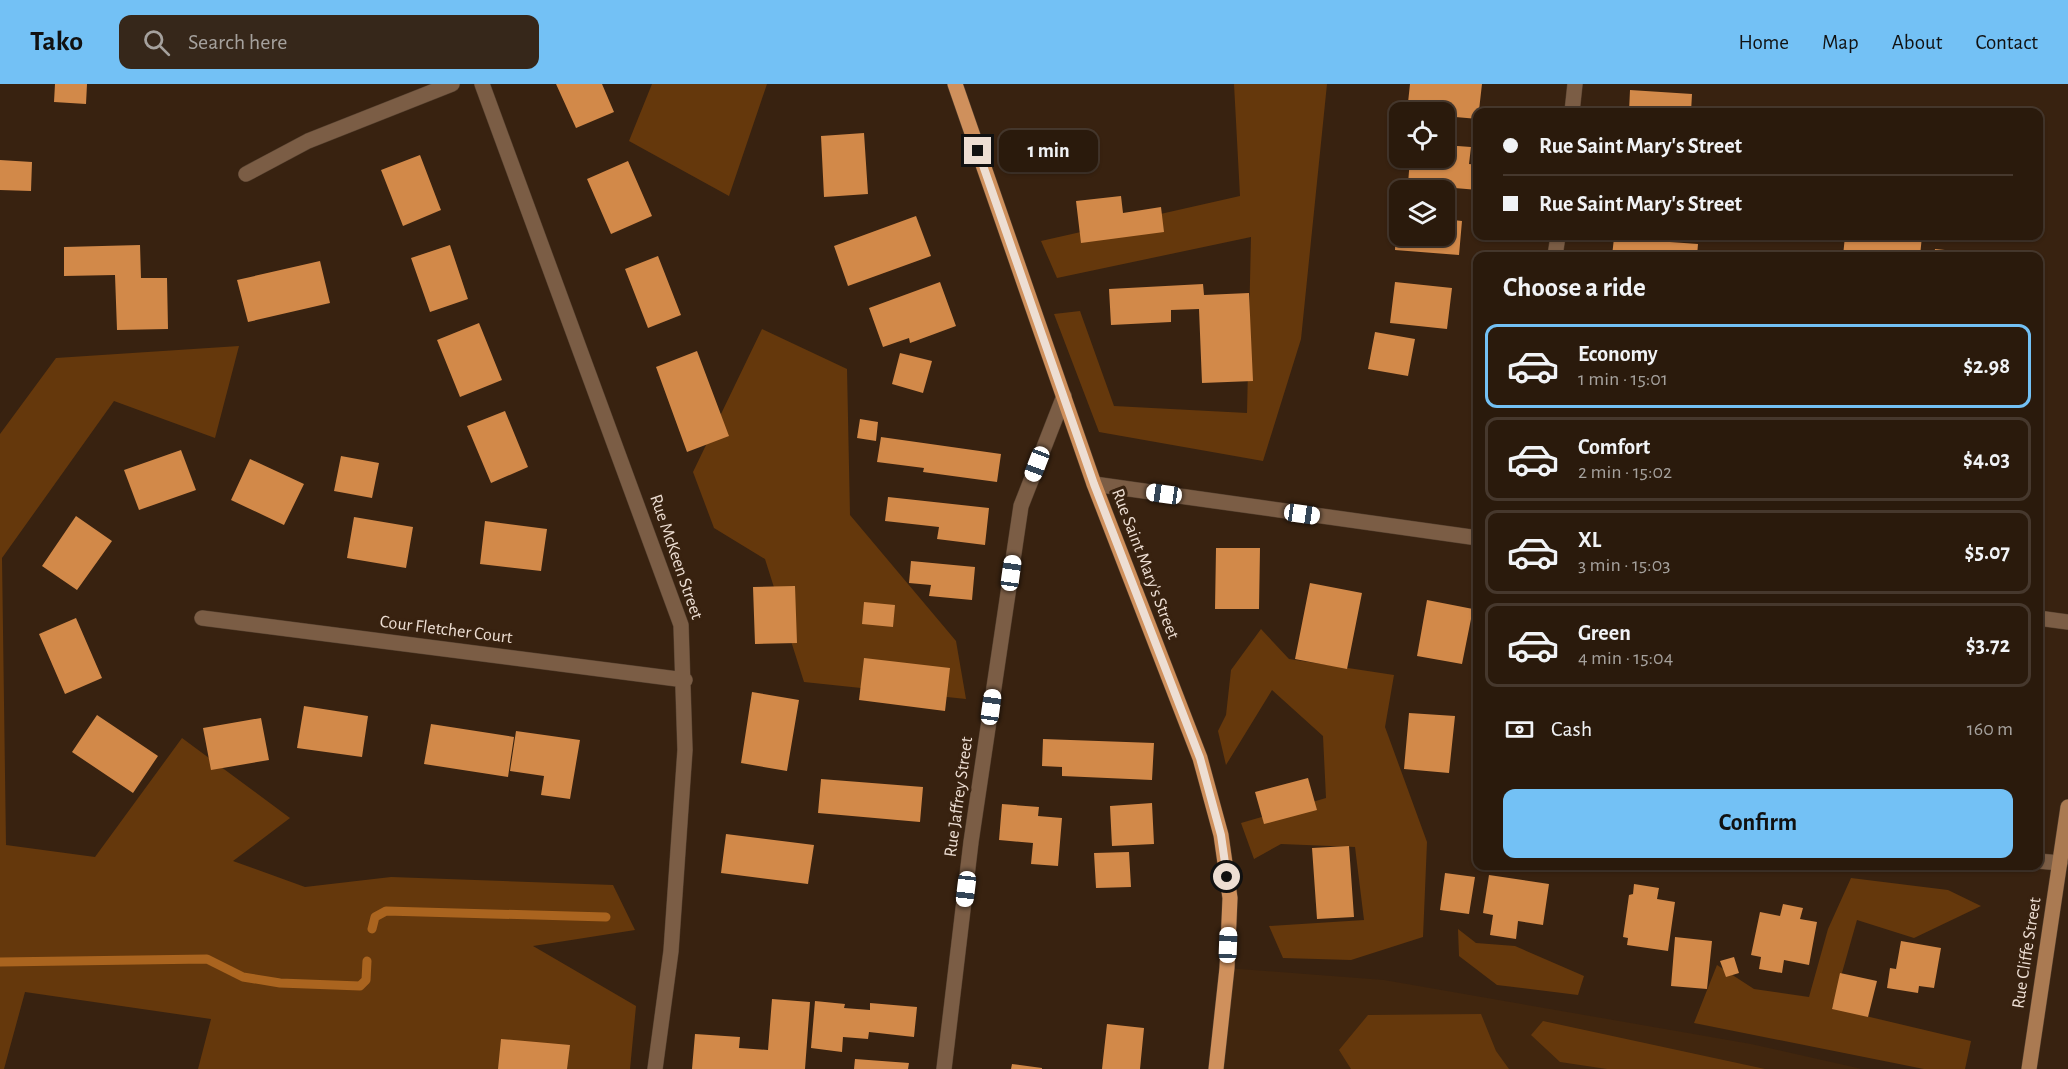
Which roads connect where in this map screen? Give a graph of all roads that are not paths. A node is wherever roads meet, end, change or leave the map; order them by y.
1 (452, 84) edge
2 (482, 84) edge
3 (955, 84) edge
4 (1575, 84) edge
5 (1572, 108) edge
6 (246, 174) dead end
7 (1064, 396) junction
8 (1094, 484) junction
9 (1473, 537) edge
10 (202, 618) dead end
11 (2043, 619) edge
12 (2068, 622) edge
13 (685, 680) junction
14 (2068, 807) edge
15 (2043, 861) edge
16 (2060, 863) junction
17 (656, 1069) edge
18 (945, 1069) edge
19 (1216, 1069) edge
20 (2029, 1069) edge

1 - 6 street
2 - 13 street, Rue McKeen Street
3 - 7 main road, Rue Saint Mary's Street
4 - 5 street
7 - 8 main road, Rue Saint Mary's Street
7 - 18 street, Rue Jaffrey Street
8 - 9 street
8 - 19 main road, Rue Saint Mary's Street
10 - 13 street, Cour Fletcher Court
11 - 12 street
13 - 17 street, Rue McKeen Street
14 - 16 main road, Rue Cliffe Street
15 - 16 street
16 - 20 main road, Rue Cliffe Street

